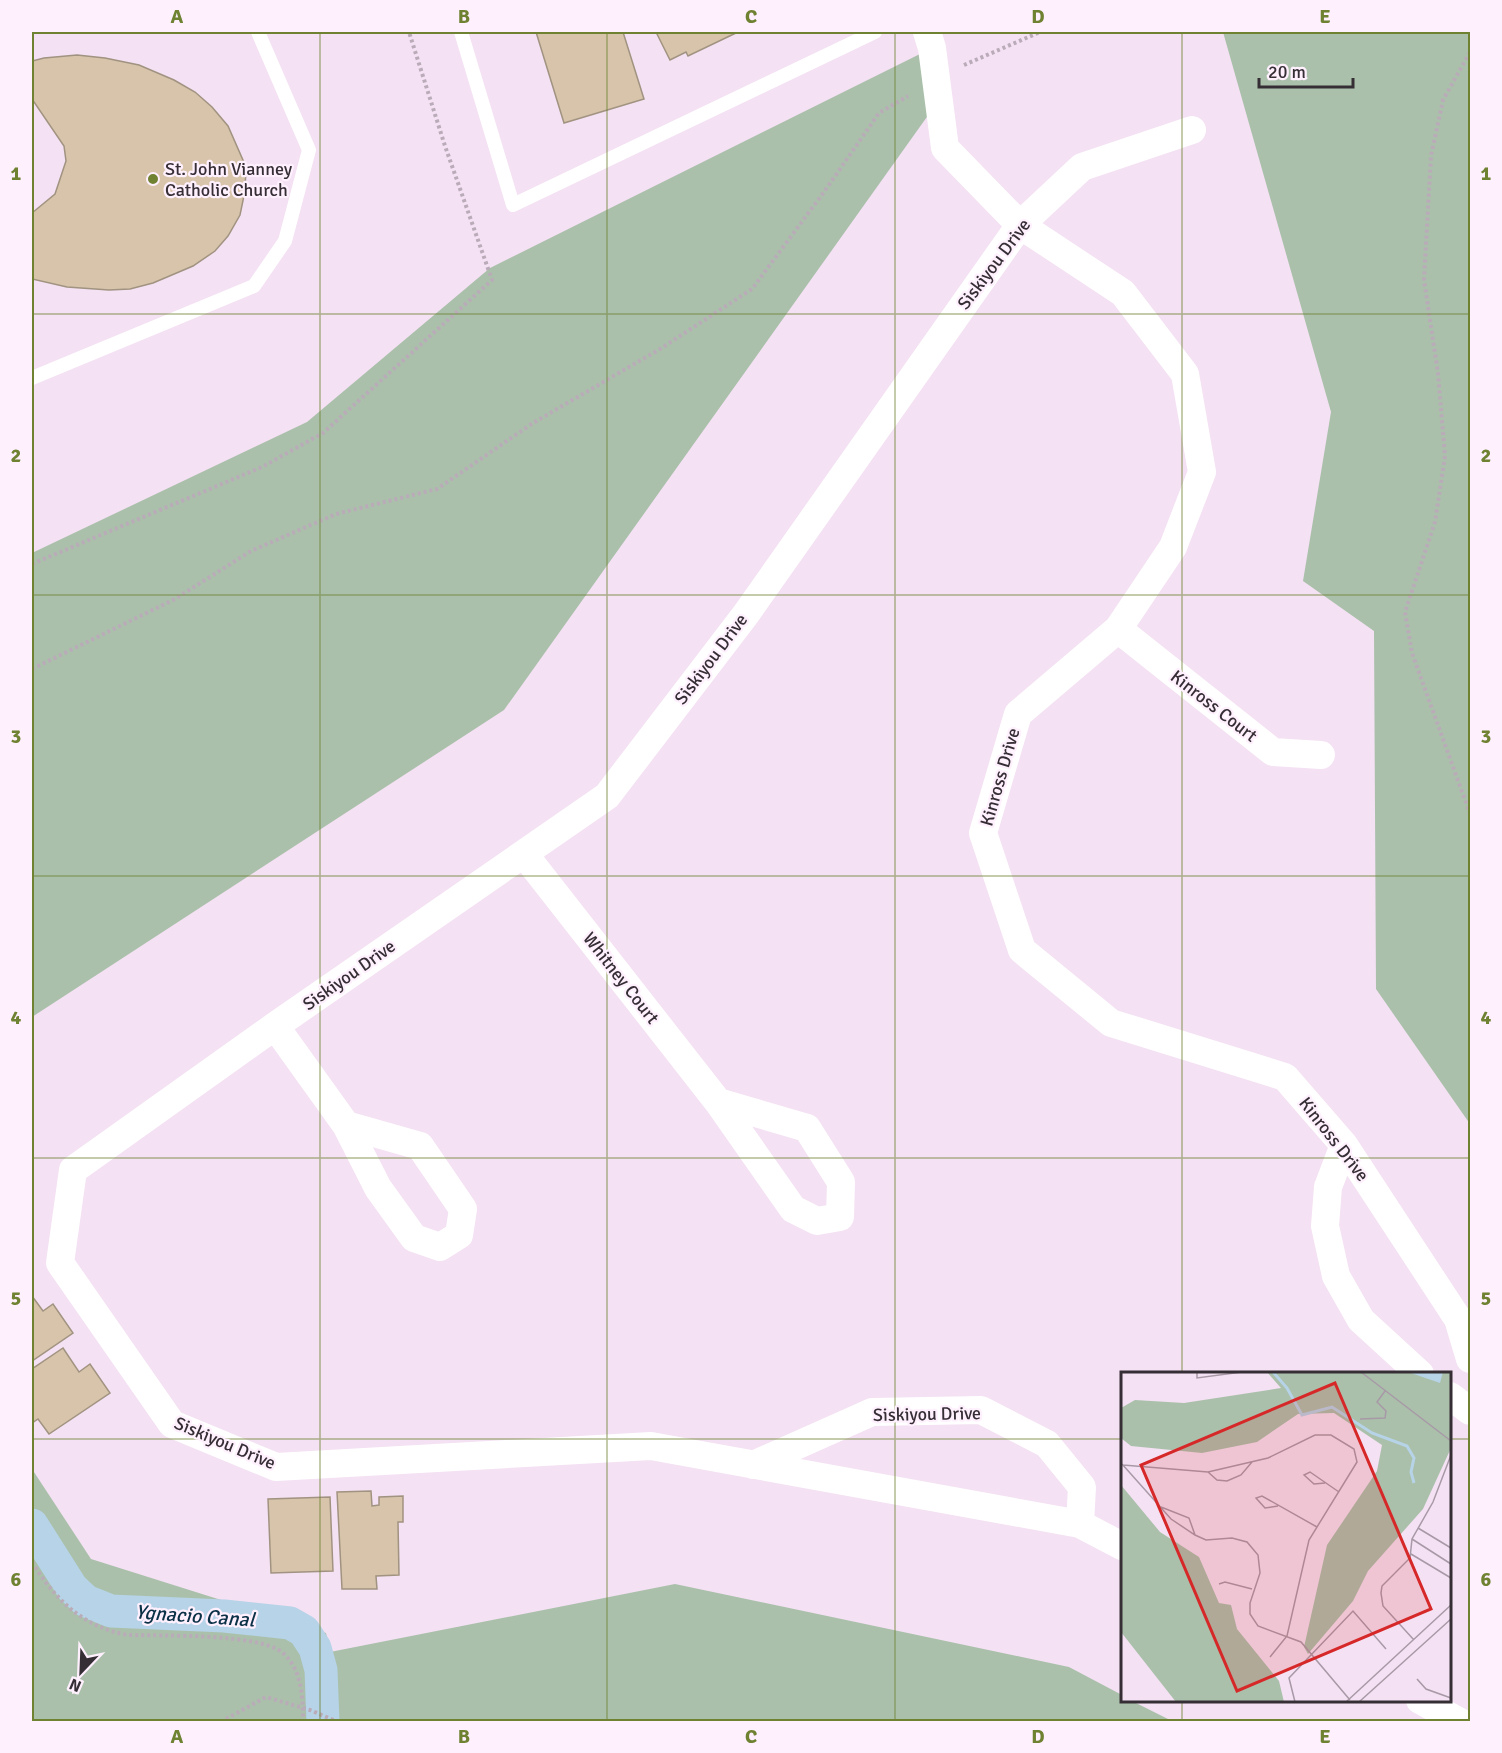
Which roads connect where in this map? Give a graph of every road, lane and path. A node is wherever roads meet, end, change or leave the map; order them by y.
1 (258, 32) edge
2 (409, 32) edge
3 (461, 32) edge
4 (875, 32) edge
5 (927, 32) edge
6 (1040, 32) edge
7 (1470, 52) edge
8 (936, 78) junction
9 (1192, 130) dead end
10 (1020, 225) junction
11 (32, 378) edge
12 (32, 564) edge
13 (1118, 629) junction
14 (32, 669) edge
15 (1321, 755) dead end
16 (1470, 814) edge
17 (524, 854) junction
18 (275, 1026) junction
19 (718, 1102) junction
20 (346, 1125) junction
21 (1344, 1145) junction
22 (1470, 1359) edge
23 (1418, 1372) edge
24 (1451, 1398) edge
25 (1470, 1412) edge
26 (753, 1465) junction
27 (1080, 1524) junction
28 (1121, 1545) edge
29 (32, 1562) edge
30 (1422, 1702) edge
31 (303, 1708) junction
32 (226, 1719) dead end
33 (338, 1721) edge
34 (303, 1722) edge
35 (1460, 1722) edge

1 - 11 lane
2 - 12 path
3 - 4 lane
5 - 8 street, Kinross Drive
6 - 8 path
7 - 16 path
8 - 10 street, Kinross Drive
8 - 14 path
9 - 10 street, Siskiyou Drive
10 - 13 street, Kinross Drive
10 - 17 street, Siskiyou Drive
13 - 15 street, Kinross Court
13 - 21 street, Kinross Drive
17 - 18 street, Siskiyou Drive
17 - 19 street, Whitney Court
18 - 20 street
18 - 26 street, Siskiyou Drive
19 - 19 street, Whitney Court
20 - 20 street
21 - 22 street, Kinross Drive
21 - 23 street
24 - 25 street
26 - 27 street, Siskiyou Drive
26 - 27 street, Siskiyou Drive
27 - 28 street, Siskiyou Drive
29 - 31 path
30 - 35 street
31 - 32 path
31 - 33 path
31 - 34 path

